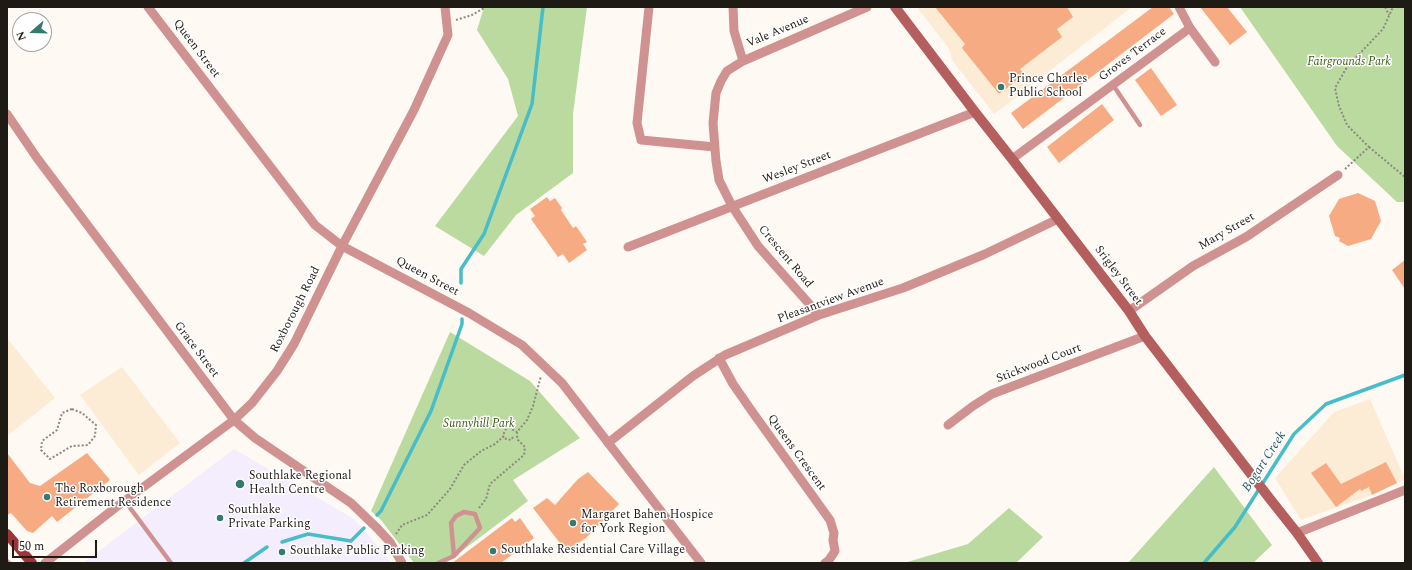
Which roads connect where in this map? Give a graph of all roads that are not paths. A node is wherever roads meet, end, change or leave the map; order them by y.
1 (148, 7) edge
2 (445, 7) edge
3 (649, 7) edge
4 (733, 7) edge
5 (867, 7) edge
6 (895, 7) edge
7 (1179, 7) edge
8 (1190, 28) junction
9 (743, 60) junction
10 (1215, 62) dead end
11 (1113, 85) junction
12 (975, 112) junction
13 (7, 114) edge
14 (1140, 125) dead end
15 (715, 147) junction
16 (1012, 159) junction
17 (1338, 175) road end
18 (732, 206) junction
19 (1058, 219) junction
20 (342, 246) junction
21 (628, 247) dead end
22 (1129, 311) junction
23 (819, 315) junction
24 (1145, 336) junction
25 (719, 358) junction
26 (234, 420) junction
27 (948, 425) dead end
28 (608, 443) junction
29 (1405, 490) edge
30 (125, 501) junction
31 (1297, 533) junction
32 (7, 534) edge
33 (454, 556) junction
34 (32, 563) edge
35 (45, 563) edge
36 (171, 563) edge
37 (402, 563) edge
38 (438, 563) edge
39 (701, 563) edge
40 (825, 563) edge
41 (1318, 563) edge

1 - 20 street, Queen Street
2 - 20 street, Roxborough Road
3 - 15 street
4 - 9 street
5 - 9 street, Vale Avenue
6 - 12 street, Srigley Street
7 - 8 street
8 - 10 street
8 - 11 street, Groves Terrace
9 - 15 street, Crescent Road
11 - 14 lane
11 - 16 street, Groves Terrace
12 - 16 street, Srigley Street
12 - 18 street, Wesley Street
13 - 26 street, Grace Street
15 - 18 street, Crescent Road
16 - 19 street, Srigley Street
17 - 22 street, Mary Street
18 - 21 street, Wesley Street
18 - 23 street, Crescent Road
19 - 22 street, Srigley Street
19 - 23 street, Pleasantview Avenue
20 - 26 street, Roxborough Road
20 - 28 street, Queen Street
22 - 24 street, Srigley Street
23 - 25 street, Pleasantview Avenue
24 - 27 street, Stickwood Court
24 - 31 street, Srigley Street
25 - 28 street, Pleasantview Avenue
25 - 40 street, Queens Crescent
26 - 30 street, Roxborough Road
26 - 37 street, Grace Street
28 - 39 street, Queen Street
29 - 31 street
30 - 35 street, Roxborough Road
30 - 36 lane
31 - 41 street, Srigley Street
32 - 34 main road
33 - 33 lane
33 - 38 lane

